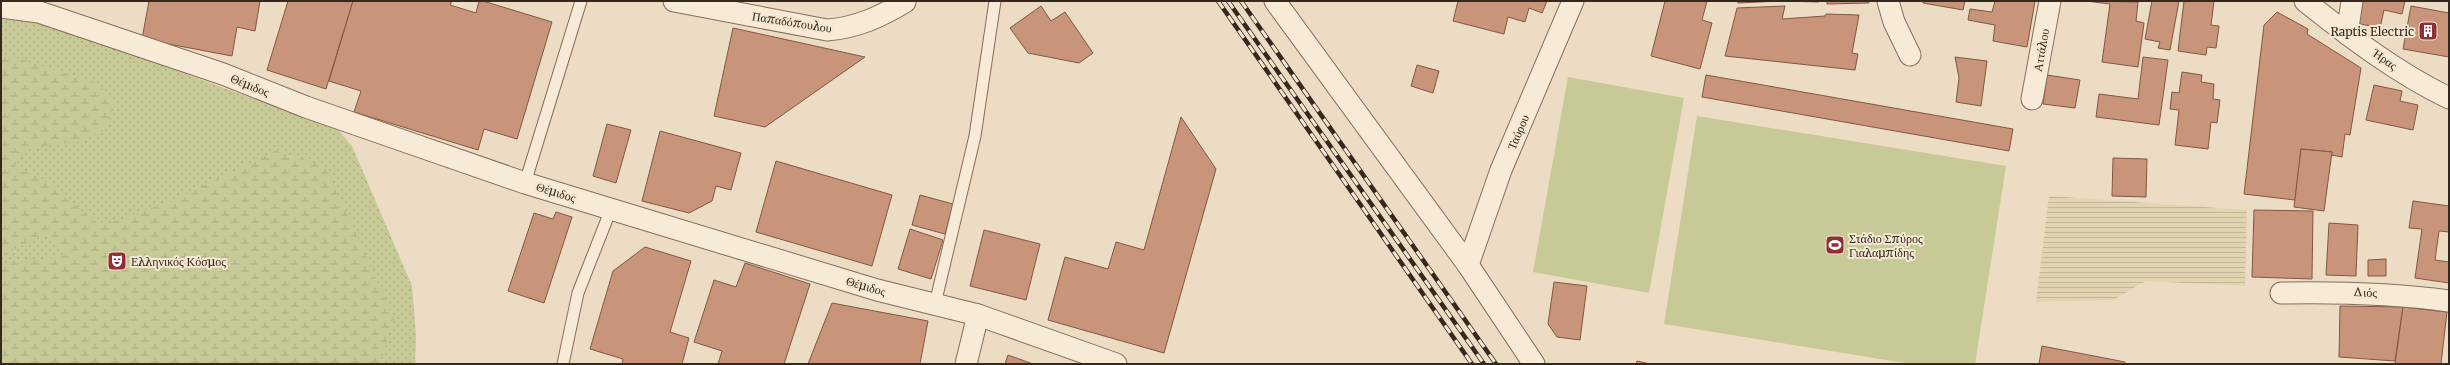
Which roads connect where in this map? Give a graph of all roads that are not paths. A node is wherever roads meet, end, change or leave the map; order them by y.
1 (581, 1) edge
2 (674, 1) edge
3 (994, 1) edge
4 (1275, 1) edge
5 (1573, 1) edge
6 (1888, 1) edge
7 (2050, 1) edge
8 (2305, 1) edge
9 (2352, 1) edge
10 (905, 2) dead end
11 (1, 7) edge
12 (2347, 34) junction
13 (1910, 55) dead end
14 (2449, 98) edge
15 (2032, 99) dead end
16 (525, 183) junction
17 (611, 209) junction
18 (1468, 264) junction
19 (2281, 293) dead end
20 (2449, 301) edge
21 (935, 304) junction
22 (978, 315) junction
23 (563, 364) edge
24 (966, 364) edge
25 (1116, 364) edge
26 (1534, 364) edge

1 - 16 lane
2 - 10 street, Παπαδόπουλου
3 - 21 lane
4 - 18 street
5 - 18 street, Ταύρου
6 - 13 street
7 - 15 street, Αττάλου
8 - 12 street, Ήρας
9 - 12 street
11 - 16 street, Θέμιδος
12 - 14 street, Ήρας
16 - 17 street, Θέμιδος
17 - 21 street, Θέμιδος
17 - 23 lane
18 - 26 street
19 - 20 street, Διός
21 - 22 street, Θέμιδος
22 - 24 street
22 - 25 street, Θέμιδος

